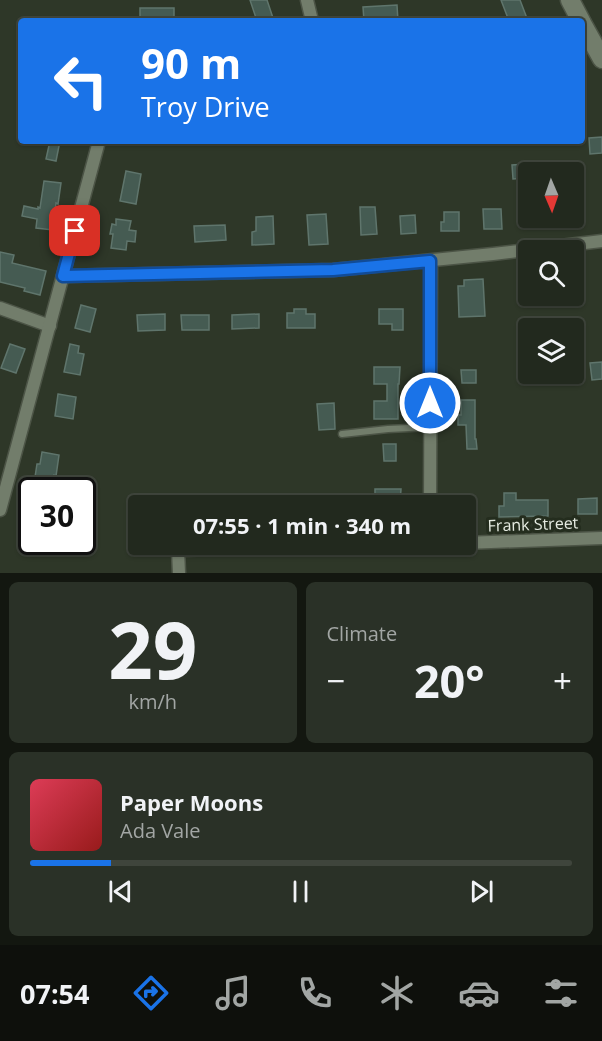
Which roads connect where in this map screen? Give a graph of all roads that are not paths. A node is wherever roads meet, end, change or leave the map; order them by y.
1 (307, 0) edge
2 (570, 0) edge
3 (311, 18) edge
4 (580, 18) edge
5 (585, 30) edge
6 (593, 51) edge
7 (98, 144) edge
8 (602, 240) edge
9 (430, 261) junction
10 (63, 276) junction
11 (0, 308) edge
12 (50, 326) junction
13 (430, 427) junction
14 (342, 434) dead end
15 (3, 488) edge
16 (430, 495) edge
17 (0, 510) edge
18 (602, 538) edge
19 (476, 543) edge
20 (178, 555) edge
21 (179, 573) edge

1 - 3 street
2 - 4 street
5 - 6 street
7 - 10 street
8 - 9 street
9 - 10 street
9 - 13 street
10 - 12 street
11 - 12 street
12 - 15 street
13 - 14 lane
13 - 16 street
15 - 17 street
18 - 19 street, Frank Street
20 - 21 street

